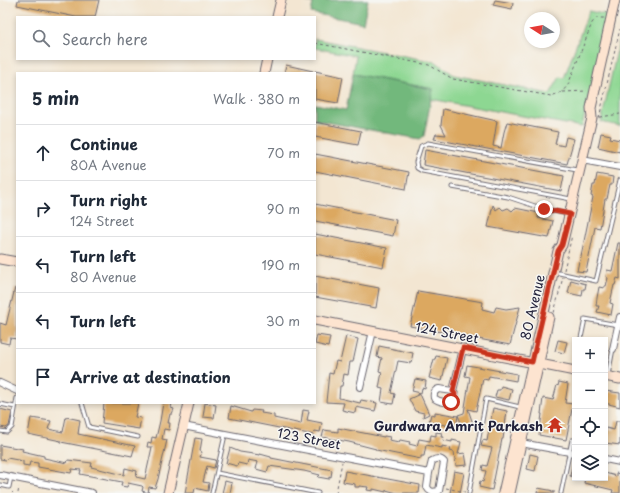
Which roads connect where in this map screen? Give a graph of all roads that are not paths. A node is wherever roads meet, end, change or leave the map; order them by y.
1 (281, 0) edge
2 (616, 0) edge
3 (620, 6) edge
4 (277, 16) edge
5 (267, 60) edge
6 (264, 72) edge
7 (596, 120) junction
8 (582, 160) junction
9 (620, 167) edge
10 (580, 171) junction
11 (620, 180) edge
12 (452, 187) dead end
13 (573, 199) junction
14 (570, 214) junction
15 (562, 245) junction
16 (0, 259) edge
17 (16, 262) edge
18 (561, 273) junction
19 (620, 317) edge
20 (316, 320) edge
21 (618, 325) junction
22 (373, 331) junction
23 (580, 337) edge
24 (463, 348) junction
25 (613, 349) joint
26 (536, 362) junction
27 (572, 370) edge
28 (607, 373) edge
29 (608, 377) edge
30 (620, 379) edge
31 (0, 383) edge
32 (360, 386) dead end
33 (16, 391) edge
34 (453, 391) dead end
35 (16, 402) edge
36 (0, 404) edge
37 (82, 404) edge
38 (189, 404) edge
39 (15, 407) junction
40 (522, 407) junction
41 (519, 419) junction
42 (183, 426) junction
43 (0, 431) edge
44 (226, 433) junction
45 (138, 437) dead end
46 (521, 443) junction
47 (572, 453) edge
48 (572, 457) edge
49 (608, 460) edge
50 (620, 462) edge
51 (216, 473) junction
52 (429, 473) junction
53 (0, 475) edge
54 (11, 478) junction
55 (0, 485) edge
56 (92, 493) edge
57 (168, 493) edge
58 (212, 493) edge
59 (318, 493) edge
60 (469, 493) edge
61 (503, 493) edge
62 (510, 493) edge
63 (562, 493) edge
64 (566, 493) edge

1 - 4 main road
2 - 7 main road, 80 Avenue
3 - 7 main road, 80 Avenue
5 - 6 main road
7 - 8 main road, 80 Avenue
8 - 9 street
8 - 10 main road, 80 Avenue
10 - 13 main road, 80 Avenue
10 - 13 lane
11 - 18 lane
12 - 14 lane
13 - 14 main road, 80 Avenue
14 - 15 main road, 80 Avenue
15 - 18 main road, 80 Avenue
15 - 26 main road, 80 Avenue
16 - 17 main road
18 - 26 main road, 80 Avenue
19 - 21 street
20 - 22 main road, 124 Street
21 - 23 lane
21 - 25 street
22 - 24 main road, 124 Street
22 - 32 street
24 - 26 main road, 124 Street
24 - 34 street
25 - 28 lane
26 - 27 main road, 124 Street
26 - 40 main road, 80 Avenue
26 - 46 main road, 80 Avenue
29 - 30 main road
31 - 33 street
35 - 39 lane
36 - 39 lane
37 - 45 lane
38 - 42 main road
39 - 43 lane
40 - 41 main road, 80 Avenue
40 - 60 lane
41 - 46 main road
41 - 61 main road, 80 Avenue
42 - 44 street, 123 Street
42 - 57 main road
44 - 51 lane
44 - 52 street, 123 Street
46 - 47 street
46 - 62 main road, 80 Avenue
48 - 63 lane
49 - 50 street
51 - 58 lane
51 - 59 lane
52 - 52 street
53 - 54 street
54 - 55 lane
54 - 56 street
63 - 64 lane

